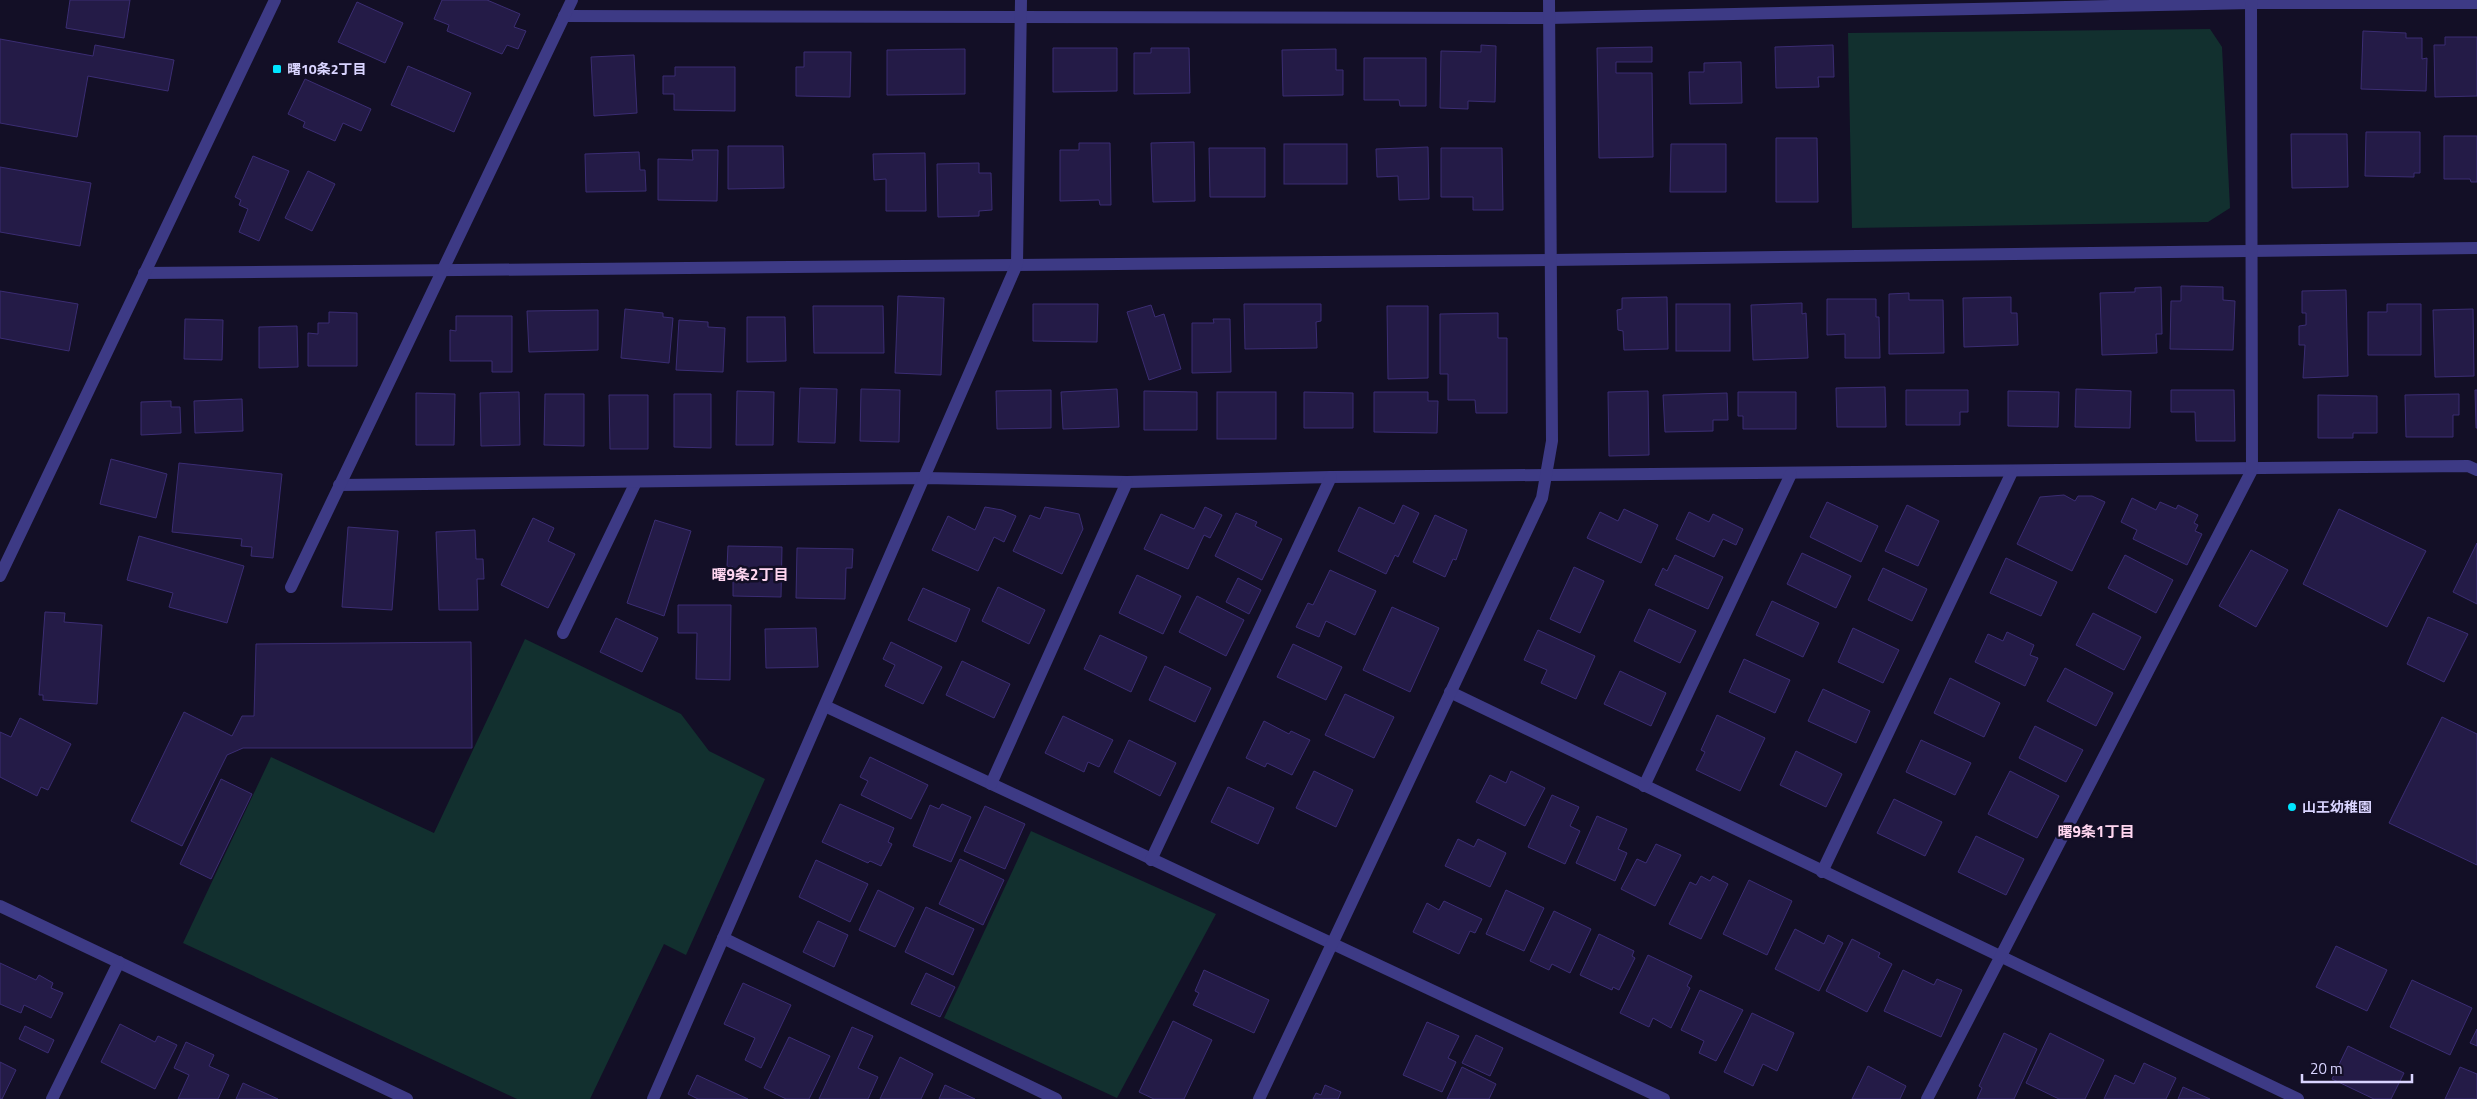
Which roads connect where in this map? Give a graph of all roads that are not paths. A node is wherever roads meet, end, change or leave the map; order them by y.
1 (275, 0) edge
2 (572, 0) edge
3 (1021, 0) edge
4 (1549, 0) edge
5 (2251, 2) edge
6 (2477, 3) edge
7 (564, 16) junction
8 (1021, 17) junction
9 (1549, 18) junction
10 (2477, 248) edge
11 (2252, 249) junction
12 (1551, 260) junction
13 (1017, 264) junction
14 (442, 271) junction
15 (144, 273) junction
16 (2252, 470) junction
17 (2477, 470) edge
18 (2012, 472) junction
19 (1791, 474) junction
20 (1546, 476) junction
21 (1331, 477) junction
22 (924, 478) junction
23 (636, 482) junction
24 (1127, 482) junction
25 (339, 485) junction
26 (0, 576) edge
27 (291, 587) dead end
28 (563, 633) dead end
29 (1450, 692) junction
30 (825, 706) junction
31 (991, 784) junction
32 (1644, 786) junction
33 (1151, 860) junction
34 (1822, 872) junction
35 (0, 906) edge
36 (723, 938) junction
37 (1332, 944) junction
38 (2000, 957) junction
39 (119, 962) junction
40 (52, 1099) edge
41 (407, 1099) edge
42 (653, 1099) edge
43 (1056, 1099) edge
44 (1259, 1099) edge
45 (1664, 1099) edge
46 (1926, 1099) edge
47 (2298, 1099) edge

1 - 15 street
2 - 7 street
3 - 8 street
4 - 9 street
5 - 6 street
5 - 9 street
5 - 11 street
7 - 8 street
7 - 14 street
8 - 9 street
8 - 13 street
9 - 12 street
10 - 11 street
11 - 12 street
11 - 16 street
12 - 13 street
12 - 20 street
13 - 14 street
13 - 22 street
14 - 15 street
14 - 25 street
15 - 26 street
16 - 17 street
16 - 18 street
16 - 38 street
18 - 19 street
18 - 34 street
19 - 20 street
19 - 32 street
20 - 21 street
20 - 29 street
21 - 24 street
21 - 33 street
22 - 23 street
22 - 24 street
22 - 30 street
23 - 25 street
23 - 28 street
24 - 31 street
25 - 27 street
29 - 32 street
29 - 37 street
30 - 31 street
30 - 36 street
31 - 33 street
32 - 34 street
33 - 37 street
34 - 38 street
35 - 39 street
36 - 42 street
36 - 43 street
37 - 44 street
37 - 45 street
38 - 46 street
38 - 47 street
39 - 40 street
39 - 41 street

